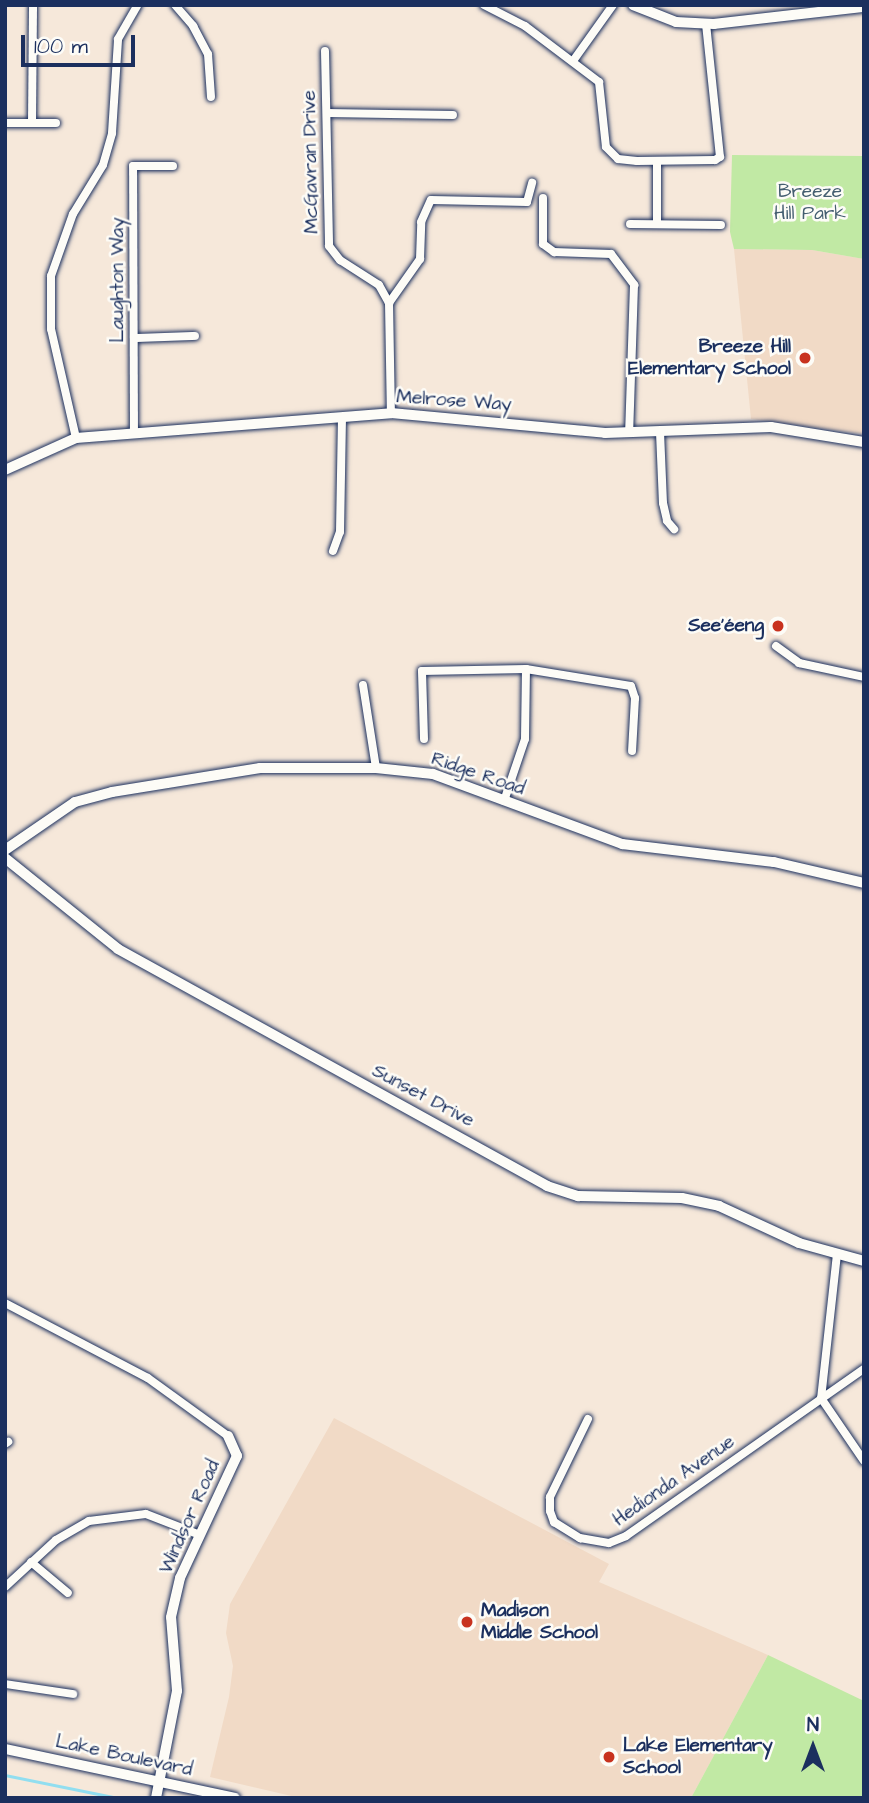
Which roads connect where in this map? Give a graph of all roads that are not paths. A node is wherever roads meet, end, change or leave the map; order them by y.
1 (33, 5) edge
2 (138, 5) edge
3 (175, 5) edge
4 (484, 5) edge
5 (613, 5) edge
6 (633, 5) edge
7 (864, 7) edge
8 (706, 24) junction
9 (325, 51) dead end
10 (573, 61) junction
11 (211, 97) dead end
12 (327, 113) junction
13 (453, 115) dead end
14 (5, 123) edge
15 (32, 123) junction
16 (56, 123) dead end
17 (657, 161) junction
18 (173, 166) dead end
19 (532, 183) dead end
20 (543, 198) dead end
21 (630, 224) dead end
22 (657, 224) junction
23 (721, 225) dead end
24 (389, 303) junction
25 (195, 336) dead end
26 (134, 338) junction
27 (391, 413) junction
28 (342, 417) junction
29 (660, 432) junction
30 (629, 433) junction
31 (134, 434) junction
32 (76, 438) junction
33 (864, 442) edge
34 (5, 470) edge
35 (674, 528) dead end
36 (333, 551) dead end
37 (776, 646) dead end
38 (527, 669) junction
39 (864, 677) edge
40 (363, 685) dead end
41 (424, 739) dead end
42 (632, 751) dead end
43 (376, 768) junction
44 (504, 800) junction
45 (5, 850) edge
46 (5, 858) edge
47 (864, 883) edge
48 (837, 1254) junction
49 (864, 1261) edge
50 (5, 1303) edge
51 (864, 1369) edge
52 (821, 1398) junction
53 (587, 1419) dead end
54 (228, 1436) joint
55 (864, 1461) edge
56 (200, 1535) junction
57 (31, 1562) junction
58 (5, 1587) edge
59 (68, 1593) dead end
60 (5, 1684) edge
61 (73, 1695) dead end
62 (5, 1749) edge
63 (160, 1782) junction
64 (156, 1798) edge
65 (235, 1798) edge

1 - 15 street
2 - 32 street
3 - 11 street
4 - 10 street
5 - 10 street
6 - 8 street
7 - 8 street
8 - 17 street
9 - 12 street, McGavran Drive
10 - 17 street
12 - 13 street
12 - 24 street, McGavran Drive
14 - 15 street
15 - 16 street
17 - 22 street
18 - 26 street, Laughton Way
19 - 24 street
20 - 30 street
21 - 22 street
22 - 23 street
24 - 27 street
25 - 26 street
26 - 31 street, Laughton Way
27 - 28 street, Melrose Way
27 - 30 street, Melrose Way
28 - 31 street, Melrose Way
28 - 36 street
29 - 30 street, Melrose Way
29 - 33 street, Melrose Way
29 - 35 street
31 - 32 street, Melrose Way
32 - 34 street, Melrose Way
37 - 39 street
38 - 41 street
38 - 42 street
38 - 44 street
40 - 43 street
43 - 44 street, Ridge Road
43 - 45 street, Ridge Road
44 - 47 street, Ridge Road
46 - 48 main road, Sunset Drive
48 - 49 main road, Sunset Drive
48 - 52 street
50 - 54 street
51 - 52 street, Hedionda Avenue
52 - 53 street, Hedionda Avenue
52 - 55 street
54 - 56 street, Windsor Road
56 - 57 street
56 - 63 street, Windsor Road
57 - 58 street
57 - 59 street
60 - 61 street
62 - 63 main road, Lake Boulevard
63 - 64 street, Windsor Road
63 - 65 main road, Lake Boulevard

